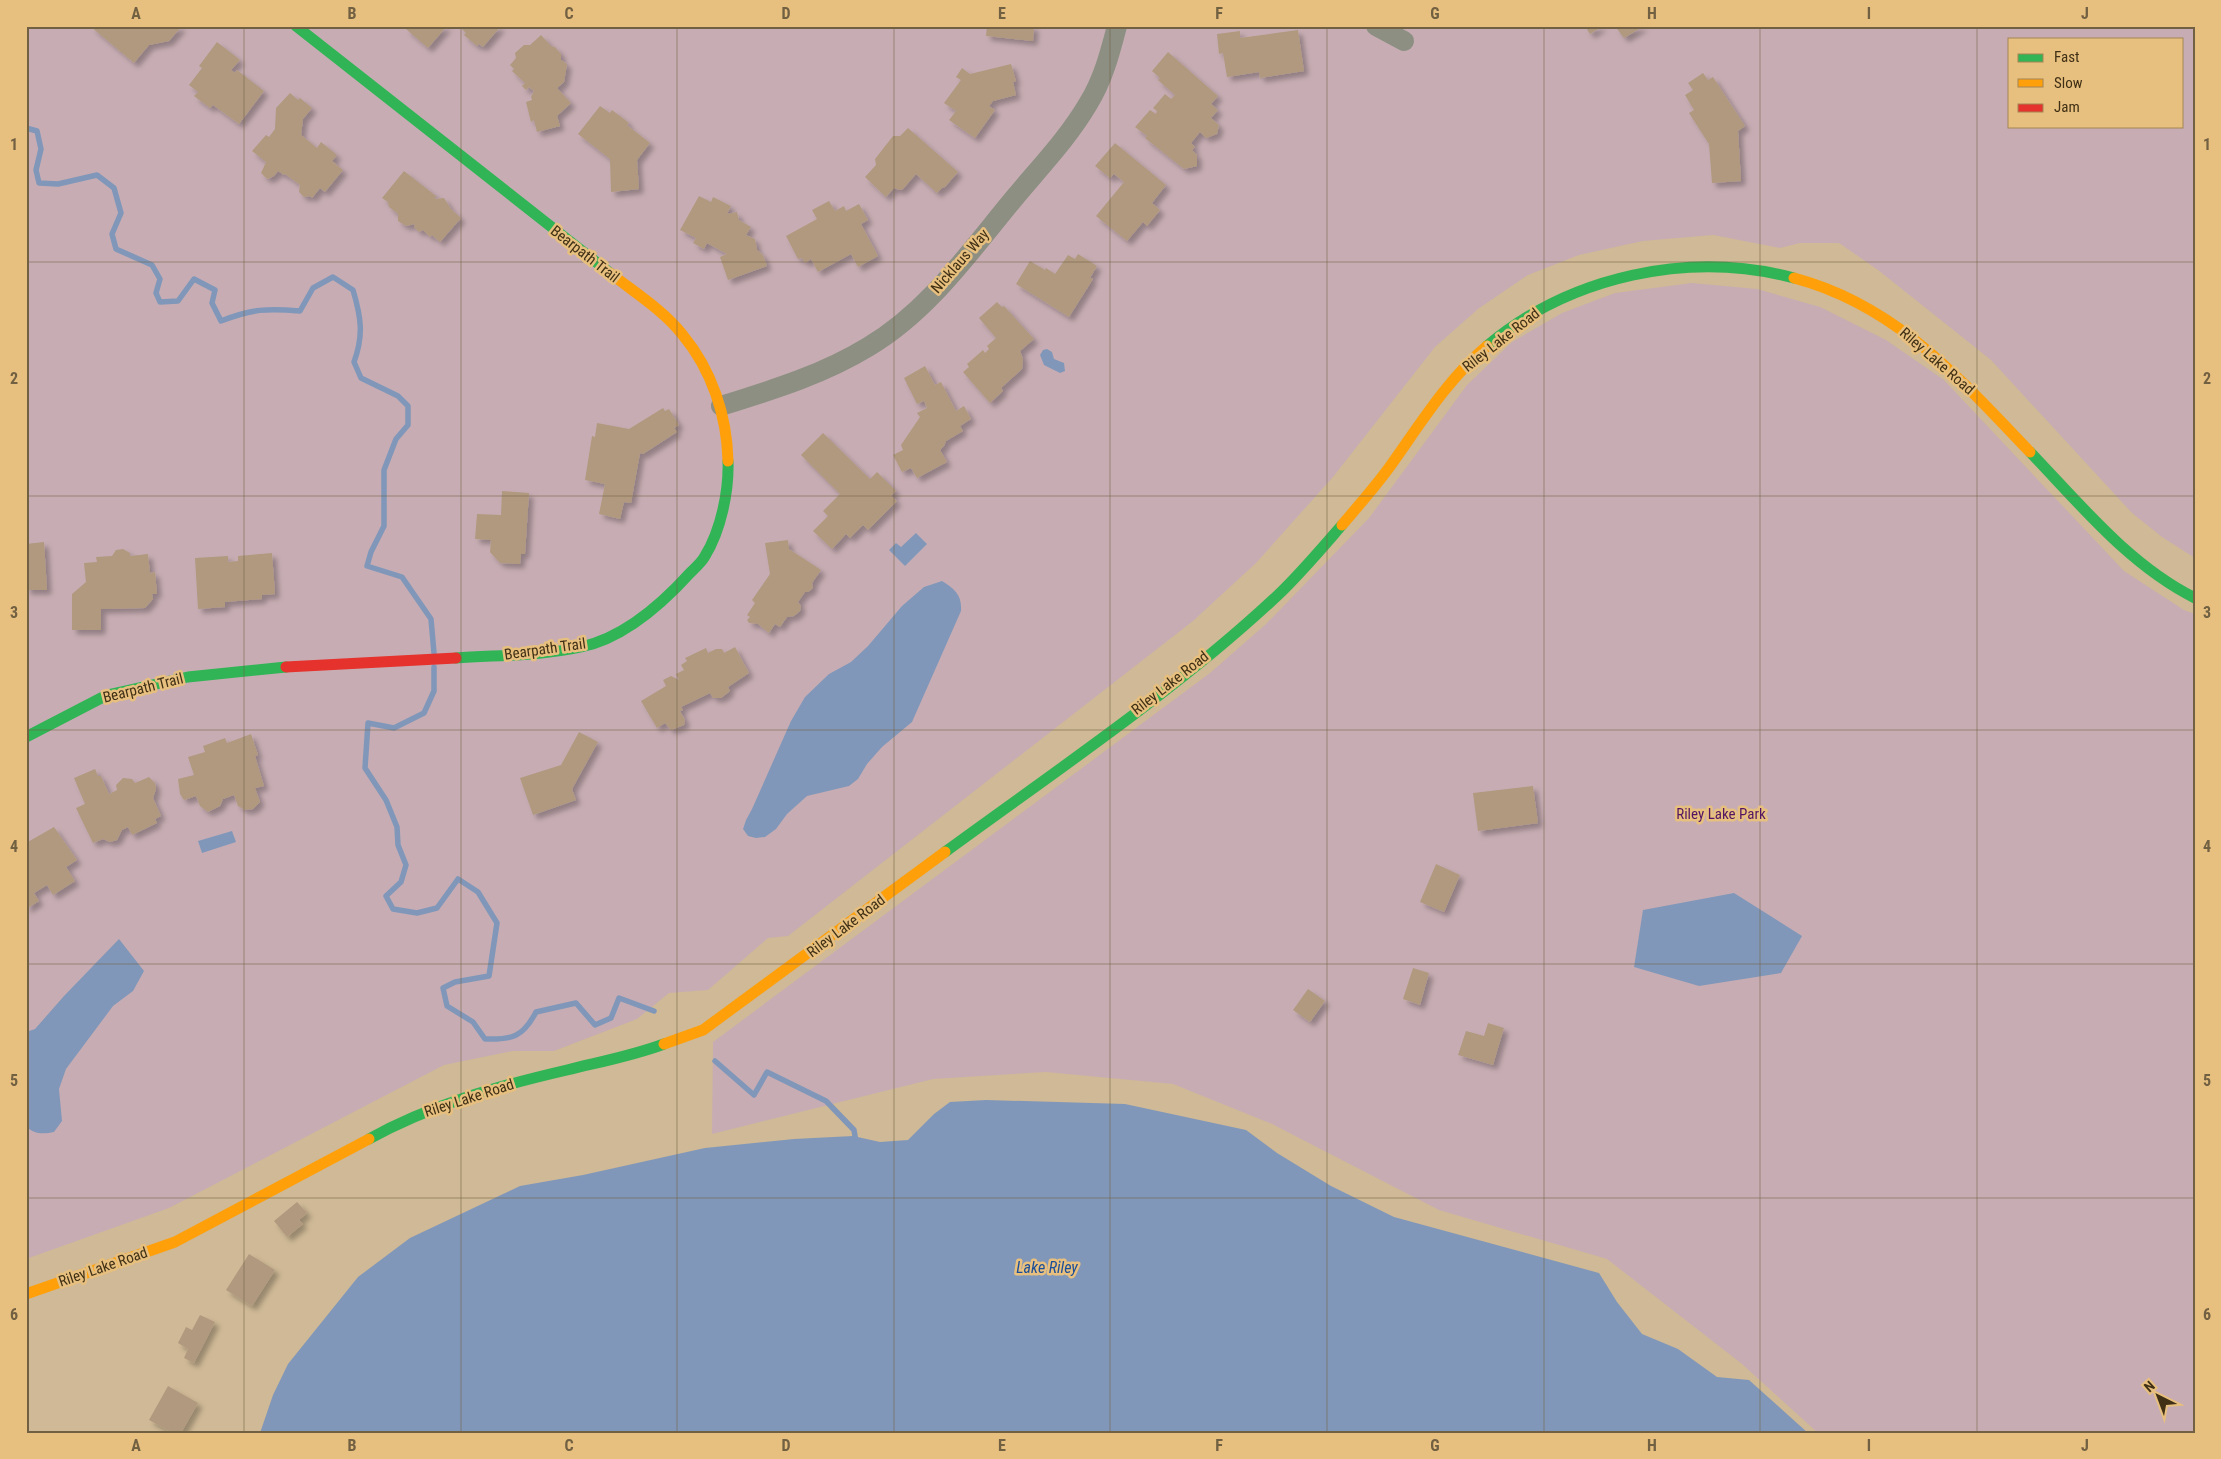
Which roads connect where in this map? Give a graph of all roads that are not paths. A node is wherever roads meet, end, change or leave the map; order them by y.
1 (296, 26) edge
2 (1117, 26) edge
3 (1376, 26) edge
4 (1404, 41) dead end
5 (721, 406) junction
6 (2195, 598) edge
7 (26, 737) edge
8 (26, 1294) edge

1 - 5 street, Bearpath Trail
2 - 5 street, Nicklaus Way
3 - 4 street
5 - 7 street, Bearpath Trail
6 - 8 street, Riley Lake Road

